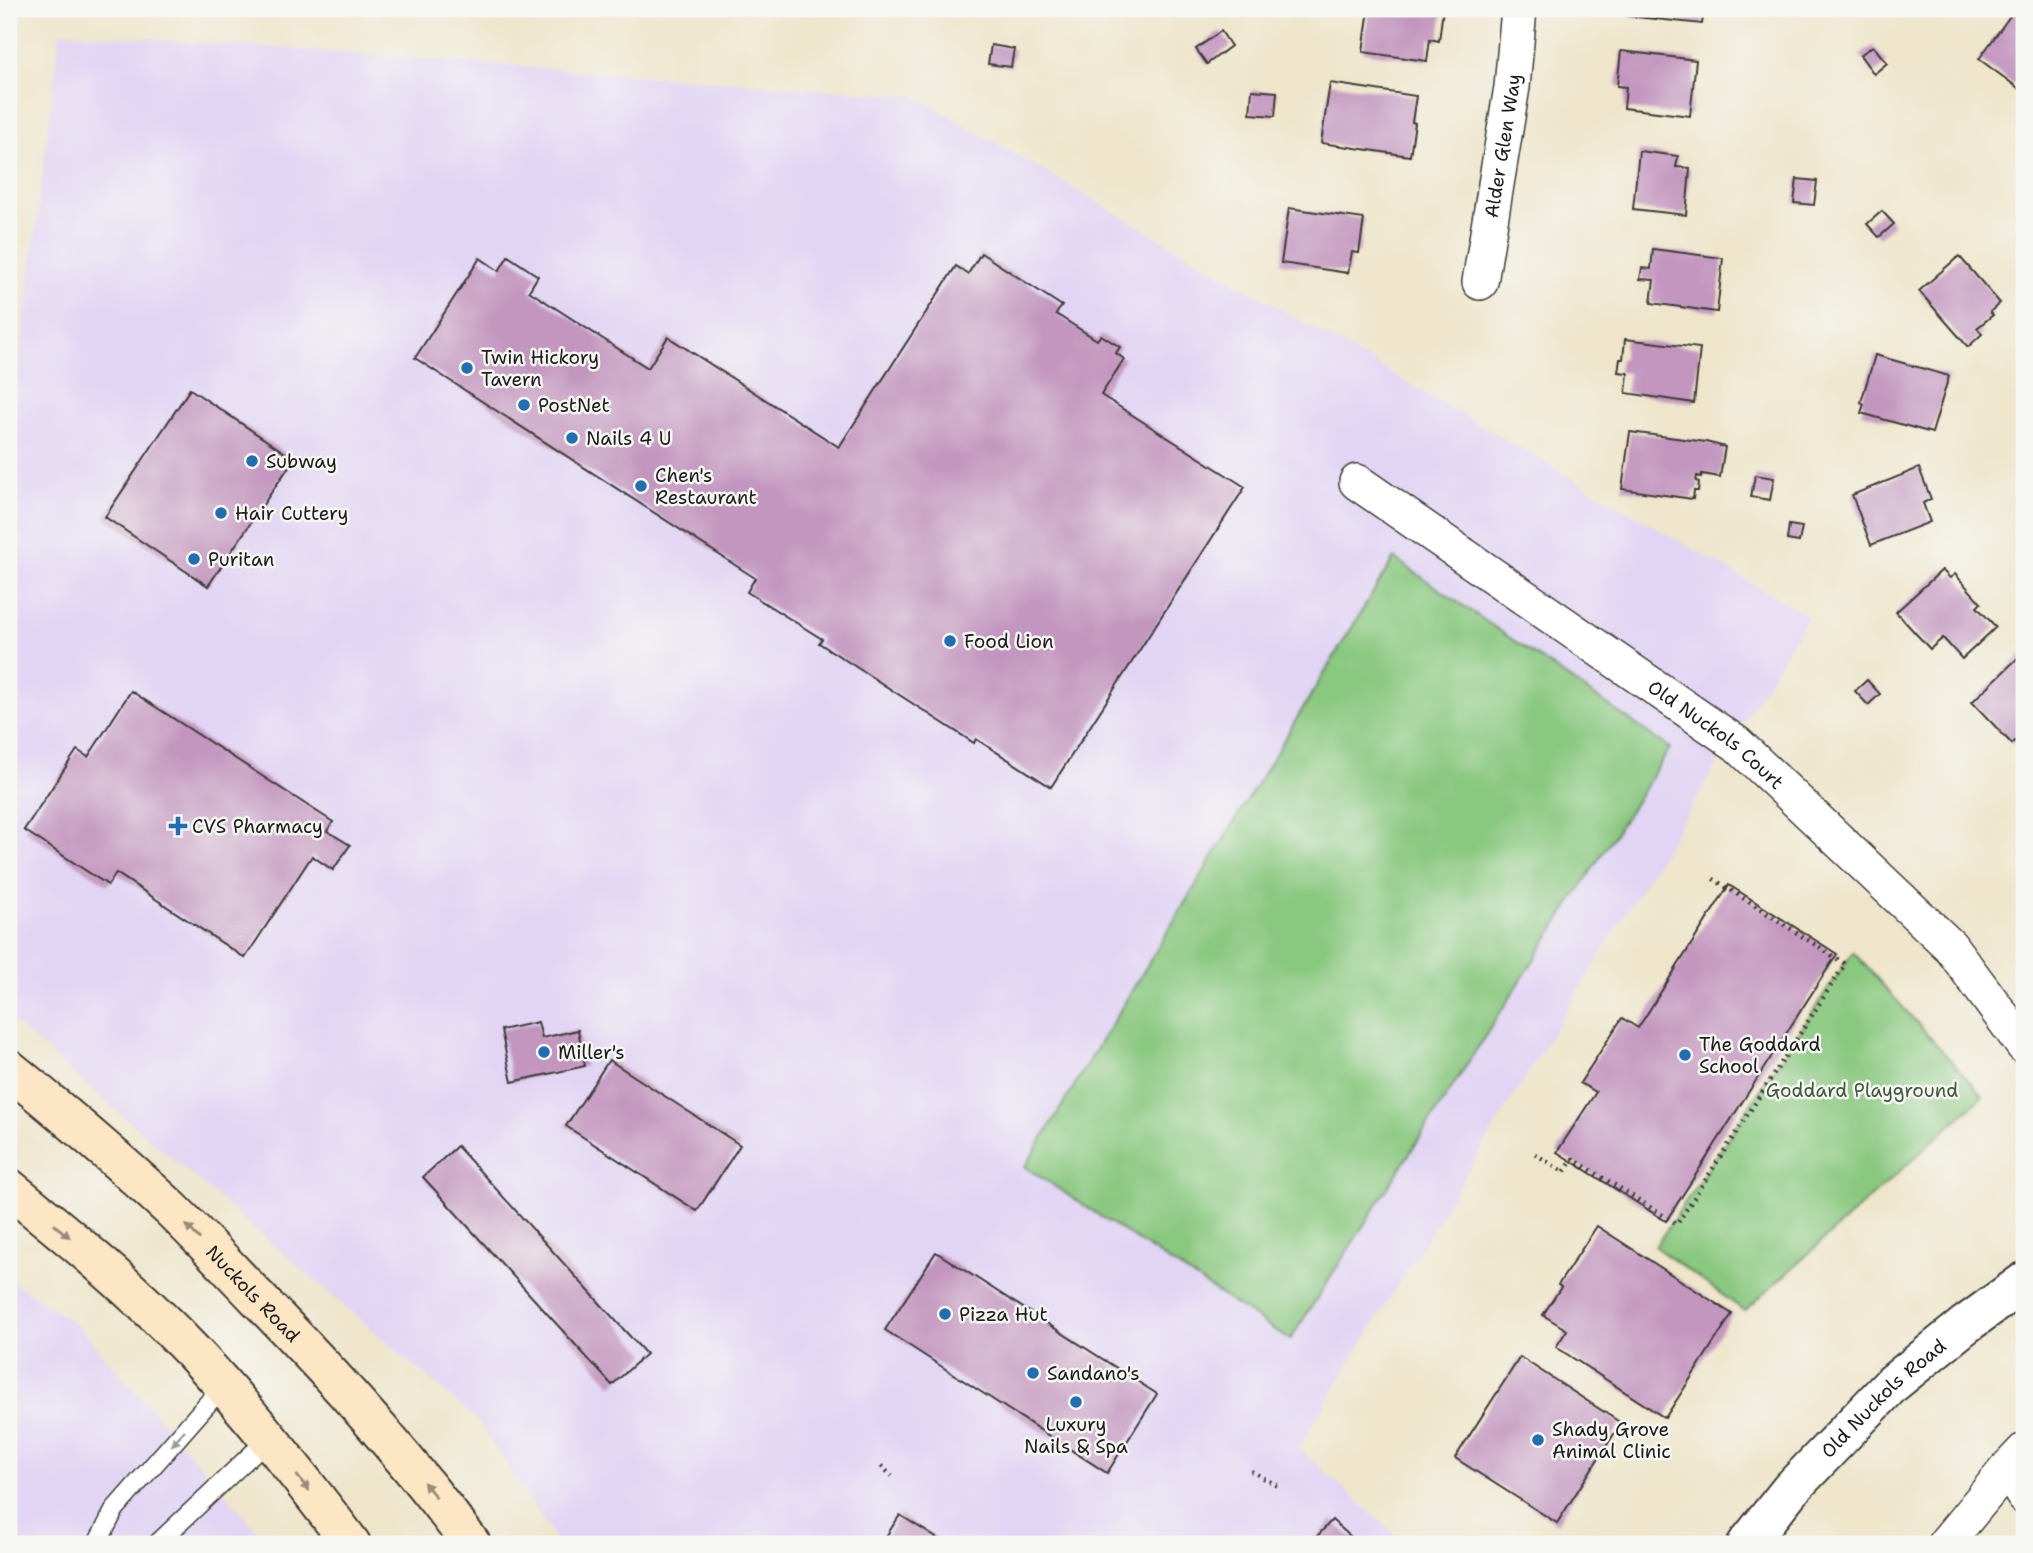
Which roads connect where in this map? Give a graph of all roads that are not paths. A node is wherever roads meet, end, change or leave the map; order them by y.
1 (1519, 9) edge
2 (1480, 282) dead end
3 (1357, 482) dead end
4 (2024, 1046) edge
5 (9, 1069) edge
6 (9, 1188) edge
7 (2024, 1282) edge
8 (223, 1387) junction
9 (268, 1439) junction
10 (2018, 1472) edge
11 (1748, 1540) edge
12 (97, 1544) edge
13 (157, 1544) edge
14 (351, 1544) edge
15 (471, 1544) edge
16 (1945, 1544) edge

1 - 2 street, Alder Glen Way
3 - 4 street, Old Nuckols Court
15 -> 5 main road, Nuckols Road
6 -> 8 main road
7 - 11 street, Old Nuckols Road
8 - 9 main road
8 -> 12 lane
9 - 13 lane
9 -> 14 main road
10 - 16 street

